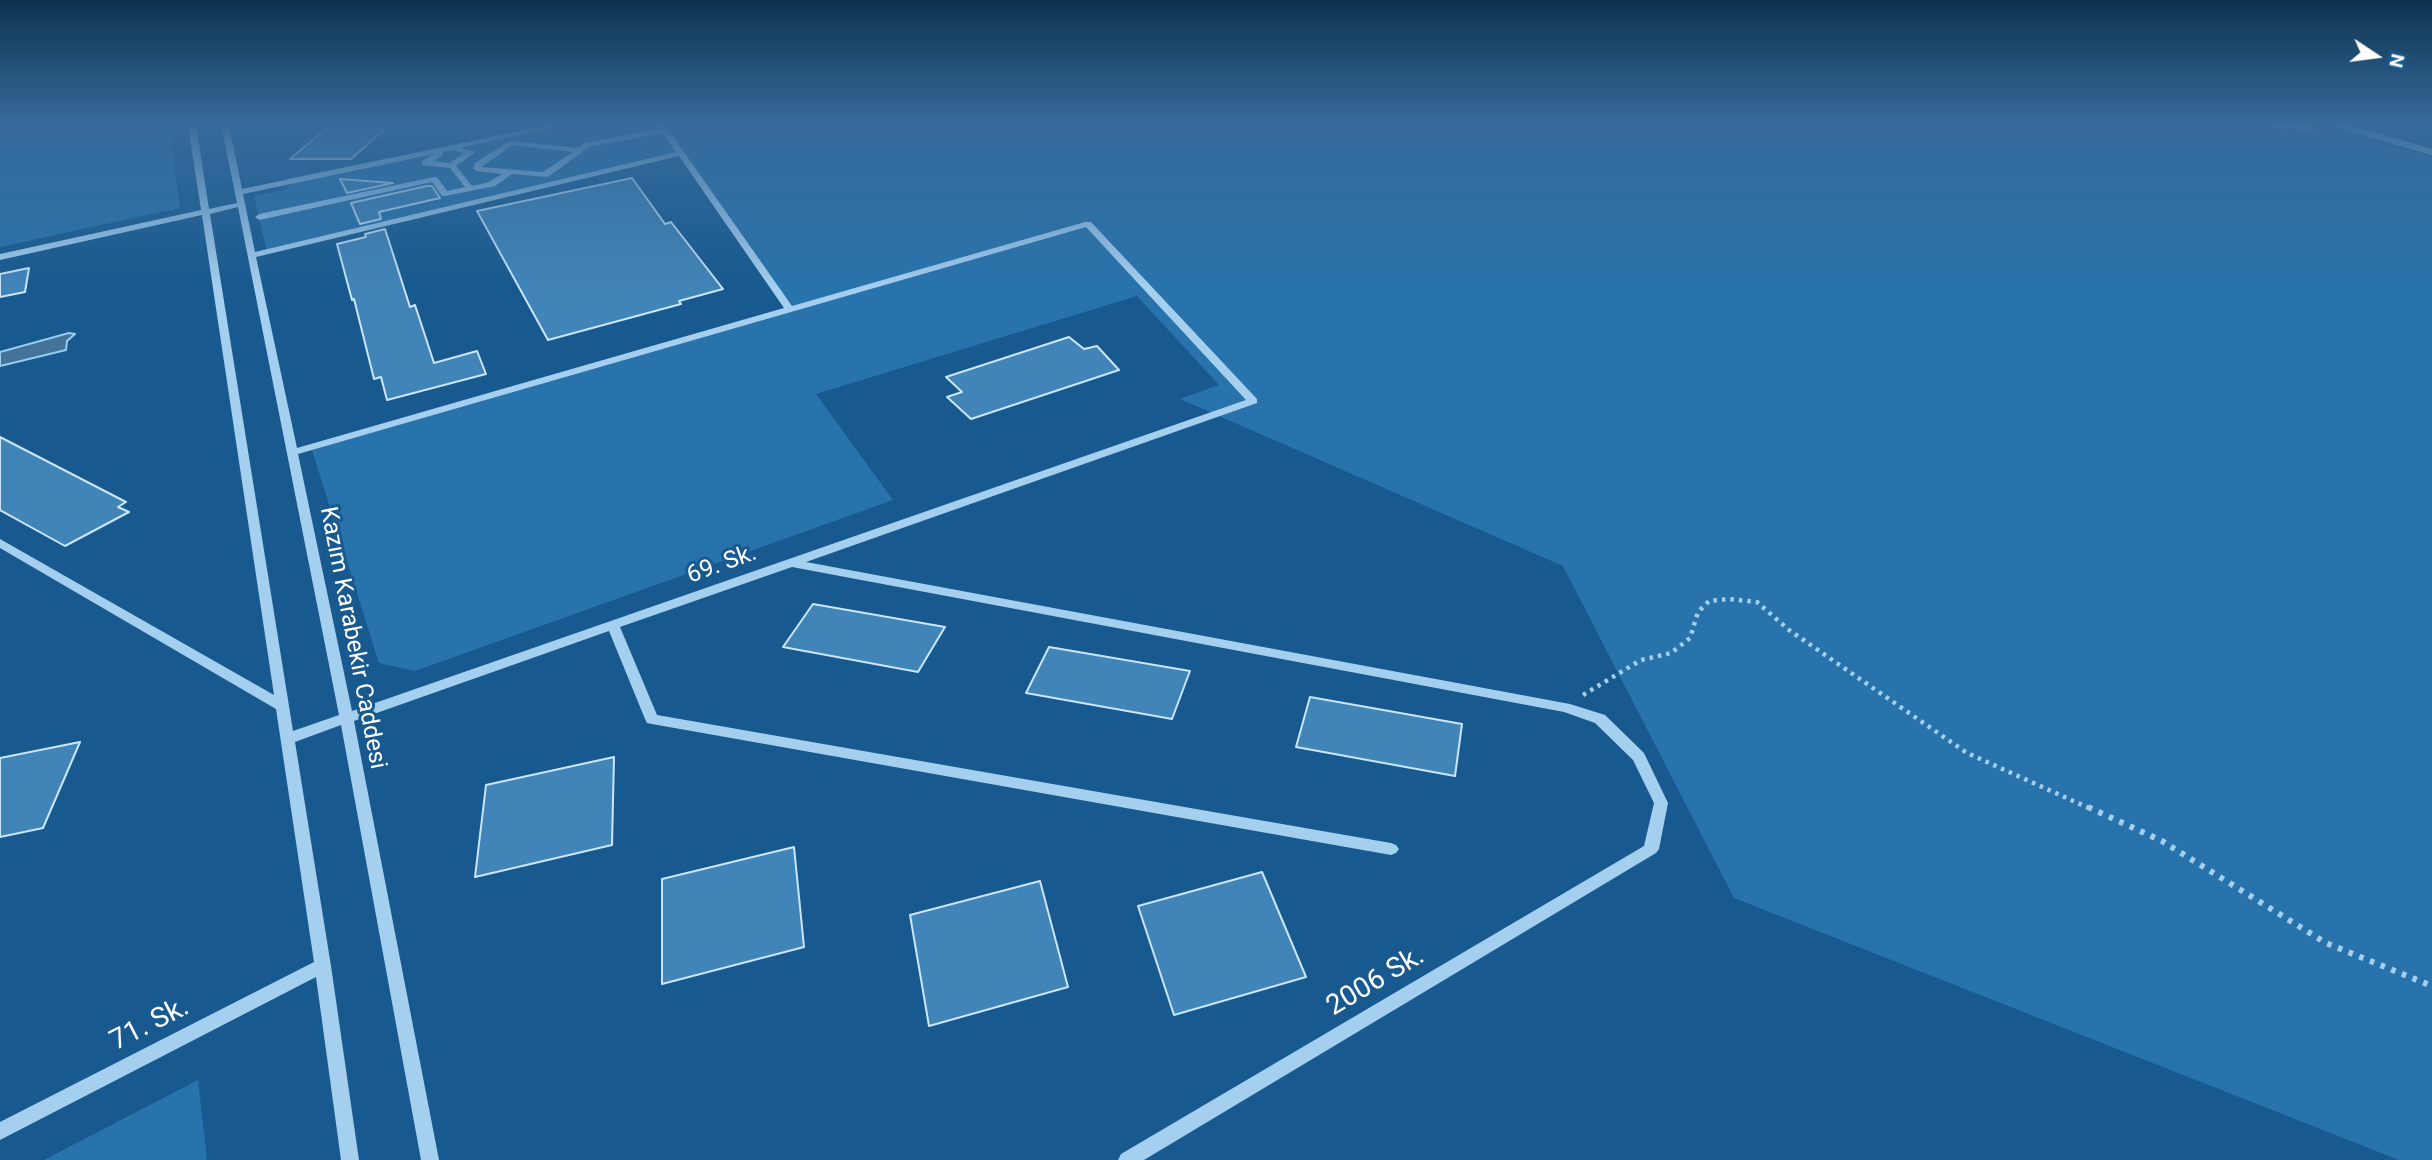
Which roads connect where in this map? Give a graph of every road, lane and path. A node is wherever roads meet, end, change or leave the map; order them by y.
1 (201, 179) edge
2 (237, 179) edge
3 (320, 179) edge
4 (434, 179) edge
5 (435, 179) edge
6 (460, 179) edge
7 (499, 179) edge
8 (573, 179) edge
9 (697, 179) edge
10 (466, 189) junction
11 (342, 193) dead end
12 (241, 198) junction
13 (327, 202) junction
14 (472, 203) junction
15 (207, 211) junction
16 (259, 217) dead end
17 (253, 255) junction
18 (0, 257) edge
19 (789, 309) junction
20 (293, 452) junction
21 (0, 543) edge
22 (790, 562) junction
23 (614, 627) junction
24 (282, 706) junction
25 (1564, 707) junction
26 (347, 720) junction
27 (287, 739) junction
28 (1391, 849) dead end
29 (323, 966) junction
30 (2432, 986) edge
31 (0, 1131) edge
32 (350, 1160) edge
33 (430, 1160) edge
34 (1127, 1160) edge

1 - 15 street
2 - 12 street, Kazım Karabekir Caddesi
3 - 12 street
4 - 13 street
5 - 10 street
6 - 10 street
7 - 10 street
8 - 14 street
9 - 19 street
10 - 14 street
11 - 13 street
12 - 15 street
12 - 17 street, Kazım Karabekir Caddesi
13 - 16 street
14 - 17 street
15 - 18 street
15 - 24 street
17 - 20 street, Kazım Karabekir Caddesi
19 - 20 street
19 - 22 street, 69. Sk.
20 - 26 street, Kazım Karabekir Caddesi
21 - 24 street
22 - 23 street, 69. Sk.
22 - 25 street
23 - 26 street, 69. Sk.
23 - 28 street
24 - 27 street
25 - 30 path
25 - 34 street, 2006 Sk.
26 - 27 street, 69. Sk.
26 - 33 street, Kazım Karabekir Caddesi
27 - 29 street
29 - 31 street, 71. Sk.
29 - 32 street

